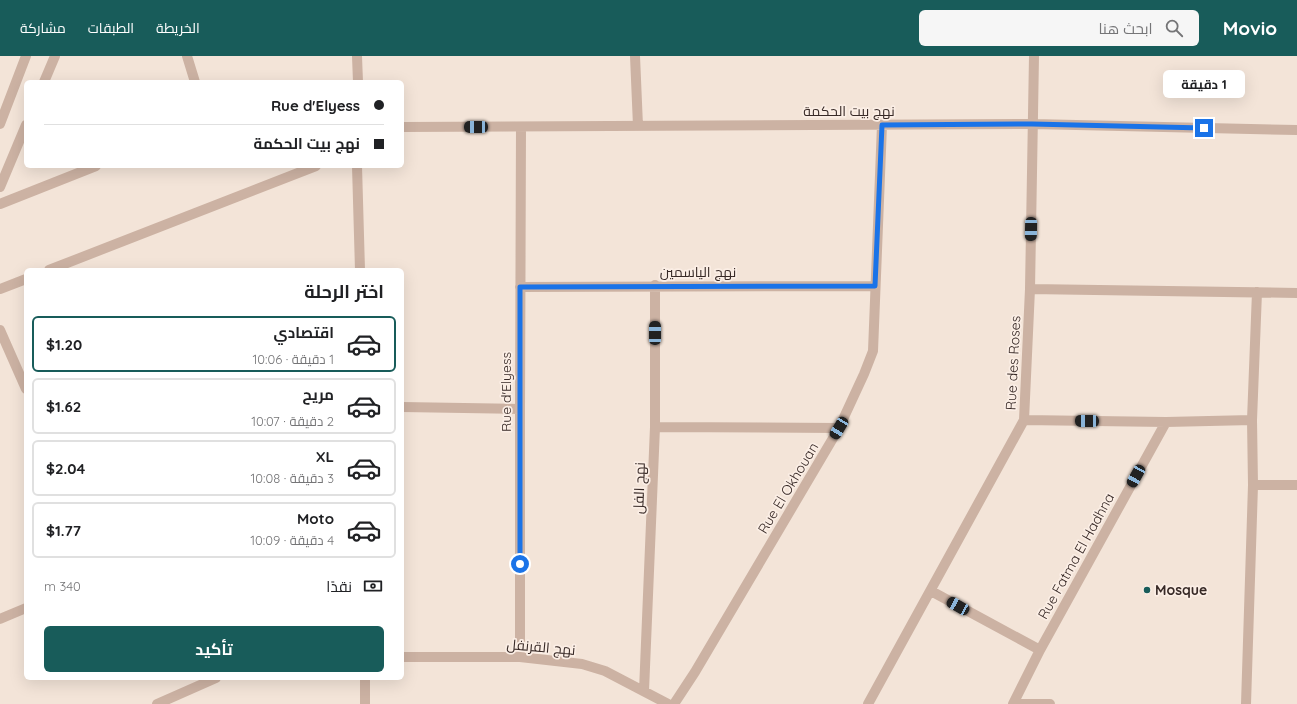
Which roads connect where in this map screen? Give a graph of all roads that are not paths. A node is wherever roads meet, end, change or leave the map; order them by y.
1 (26, 56) edge
2 (55, 56) edge
3 (187, 56) edge
4 (357, 56) edge
5 (635, 56) edge
6 (1034, 56) edge
7 (45, 80) edge
8 (194, 80) edge
9 (358, 80) edge
10 (0, 124) edge
11 (1032, 124) junction
12 (882, 125) junction
13 (638, 126) junction
14 (404, 127) edge
15 (521, 127) junction
16 (24, 130) edge
17 (1297, 130) edge
18 (91, 168) edge
19 (311, 168) edge
20 (357, 168) edge
21 (0, 187) edge
22 (0, 204) edge
23 (54, 268) edge
24 (360, 268) edge
25 (24, 280) edge
26 (655, 286) junction
27 (875, 286) junction
28 (520, 287) junction
29 (0, 289) edge
30 (1030, 289) junction
31 (1257, 292) junction
32 (1297, 293) edge
33 (0, 330) edge
34 (24, 384) edge
35 (404, 407) edge
36 (520, 409) junction
37 (1024, 420) junction
38 (1252, 420) junction
39 (1166, 422) junction
40 (655, 427) junction
41 (839, 428) junction
42 (1253, 485) junction
43 (1297, 485) edge
44 (931, 591) junction
45 (24, 609) edge
46 (0, 619) edge
47 (1040, 650) junction
48 (404, 657) edge
49 (520, 657) junction
50 (211, 680) edge
51 (365, 680) edge
52 (644, 691) junction
53 (156, 704) edge
54 (365, 704) edge
55 (668, 704) edge
56 (674, 704) edge
57 (868, 704) edge
58 (1013, 704) edge
59 (1050, 704) edge
60 (1246, 704) edge

1 - 10 street
2 - 7 street
3 - 8 street
4 - 9 street
5 - 13 street
6 - 11 street, Rue des Roses
11 - 12 street, نهج بيت الحكمة
11 - 17 street, نهج بيت الحكمة
11 - 30 street, Rue des Roses
12 - 13 street, نهج بيت الحكمة
12 - 27 street, Rue El Okhouan
13 - 15 street, نهج بيت الحكمة
14 - 15 street, نهج بيت الحكمة
15 - 28 street, Rue d'Elyess
16 - 21 street
18 - 22 street
19 - 23 street
20 - 24 street
25 - 29 street
26 - 27 street, نهج الياسمين
26 - 28 street, نهج الياسمين
26 - 40 street, نهج الفل
27 - 41 street, Rue El Okhouan
28 - 36 street, Rue d'Elyess
30 - 31 street
30 - 37 street, Rue des Roses
31 - 32 street
31 - 38 street
33 - 34 street
35 - 36 street
36 - 49 street, Rue d'Elyess
37 - 39 street
37 - 44 street, Rue des Roses
38 - 39 street
38 - 42 street
39 - 47 street, Rue Fatma El Hadhna
40 - 41 street
40 - 52 street, نهج الفل
41 - 56 street, Rue El Okhouan
42 - 43 street
42 - 60 street
44 - 47 street
44 - 57 street, Rue des Roses
45 - 46 street
47 - 58 street, Rue Fatma El Hadhna
48 - 49 street, نهج القرنفل
49 - 52 street, نهج القرنفل
50 - 53 street
51 - 54 street
52 - 55 street, نهج القرنفل
58 - 59 street

